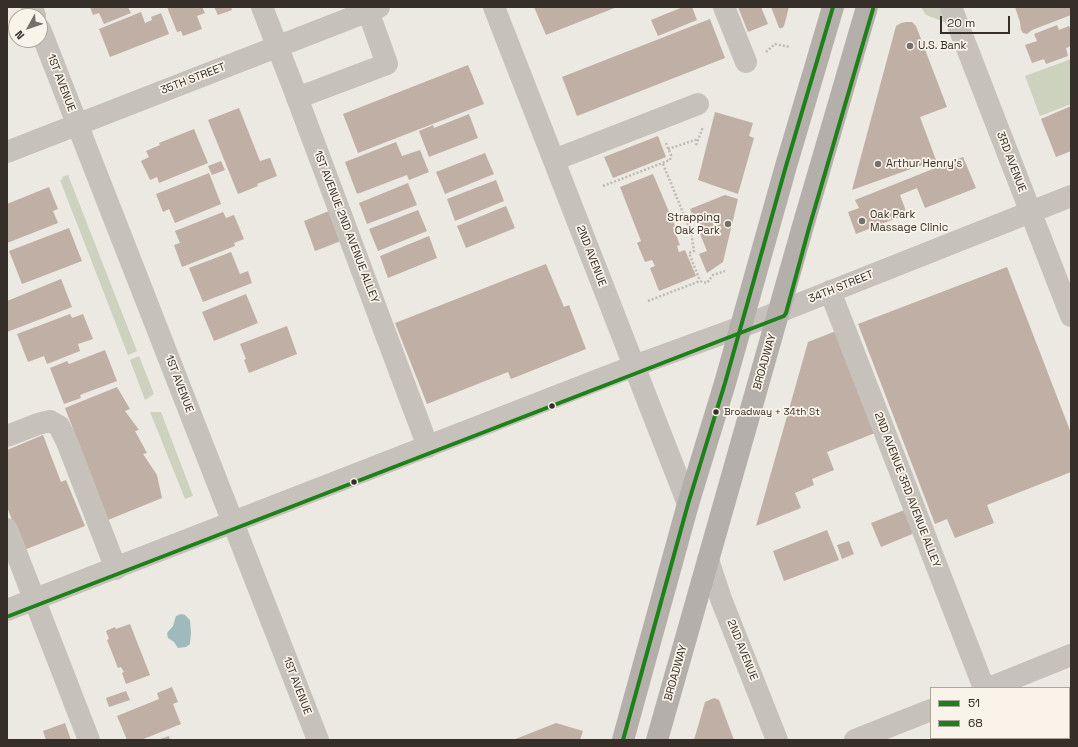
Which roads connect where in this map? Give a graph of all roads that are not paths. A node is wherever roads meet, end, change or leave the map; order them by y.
1 (262, 7) edge
2 (494, 7) edge
3 (724, 7) edge
4 (833, 7) edge
5 (867, 7) edge
6 (952, 7) edge
7 (373, 9) edge
8 (278, 46) junction
9 (48, 48) edge
10 (746, 62) dead end
11 (297, 98) junction
12 (698, 104) dead end
13 (77, 125) junction
14 (7, 152) edge
15 (554, 160) junction
16 (1071, 196) edge
17 (1031, 212) junction
18 (830, 291) junction
19 (780, 311) junction
20 (1071, 316) edge
21 (741, 326) junction
22 (634, 366) junction
23 (7, 436) edge
24 (428, 447) junction
25 (688, 504) junction
26 (233, 523) junction
27 (7, 529) edge
28 (708, 560) junction
29 (116, 569) junction
30 (34, 600) junction
31 (7, 610) edge
32 (1071, 655) edge
33 (984, 687) edge
34 (991, 687) edge
35 (930, 710) edge
36 (89, 740) edge
37 (318, 740) edge
38 (622, 740) edge
39 (657, 740) edge
40 (777, 740) edge
41 (855, 740) edge

1 - 8 street, 1ST AVENUE 2ND AVENUE ALLEY
2 - 15 street, 2ND AVENUE
3 - 10 street
4 - 21 main road
5 - 19 main road, BROADWAY
6 - 17 street, 3RD AVENUE
7 - 8 street, 35TH STREET
7 - 11 street
8 - 11 street, 1ST AVENUE 2ND AVENUE ALLEY
8 - 13 street, 35TH STREET
9 - 13 street, 1ST AVENUE
11 - 24 street, 1ST AVENUE 2ND AVENUE ALLEY
12 - 15 street
13 - 14 street, 35TH STREET
13 - 26 street, 1ST AVENUE
15 - 22 street, 2ND AVENUE
16 - 17 street, 34TH STREET
17 - 18 street, 34TH STREET
17 - 20 street, 3RD AVENUE
18 - 19 street, 34TH STREET
18 - 33 street, 2ND AVENUE 3RD AVENUE ALLEY
19 - 21 street, 34TH STREET
19 - 28 main road, BROADWAY
21 - 22 street, 34TH STREET
21 - 25 main road
22 - 24 street, 34TH STREET
22 - 25 street, 2ND AVENUE
23 - 29 street
24 - 26 street, 34TH STREET
25 - 38 main road
26 - 29 street, 34TH STREET
26 - 37 street, 1ST AVENUE
27 - 30 street
28 - 39 main road, BROADWAY
28 - 40 street, 2ND AVENUE
29 - 30 street, 34TH STREET
30 - 31 street, 34TH STREET
30 - 36 street
32 - 34 street
35 - 41 street

